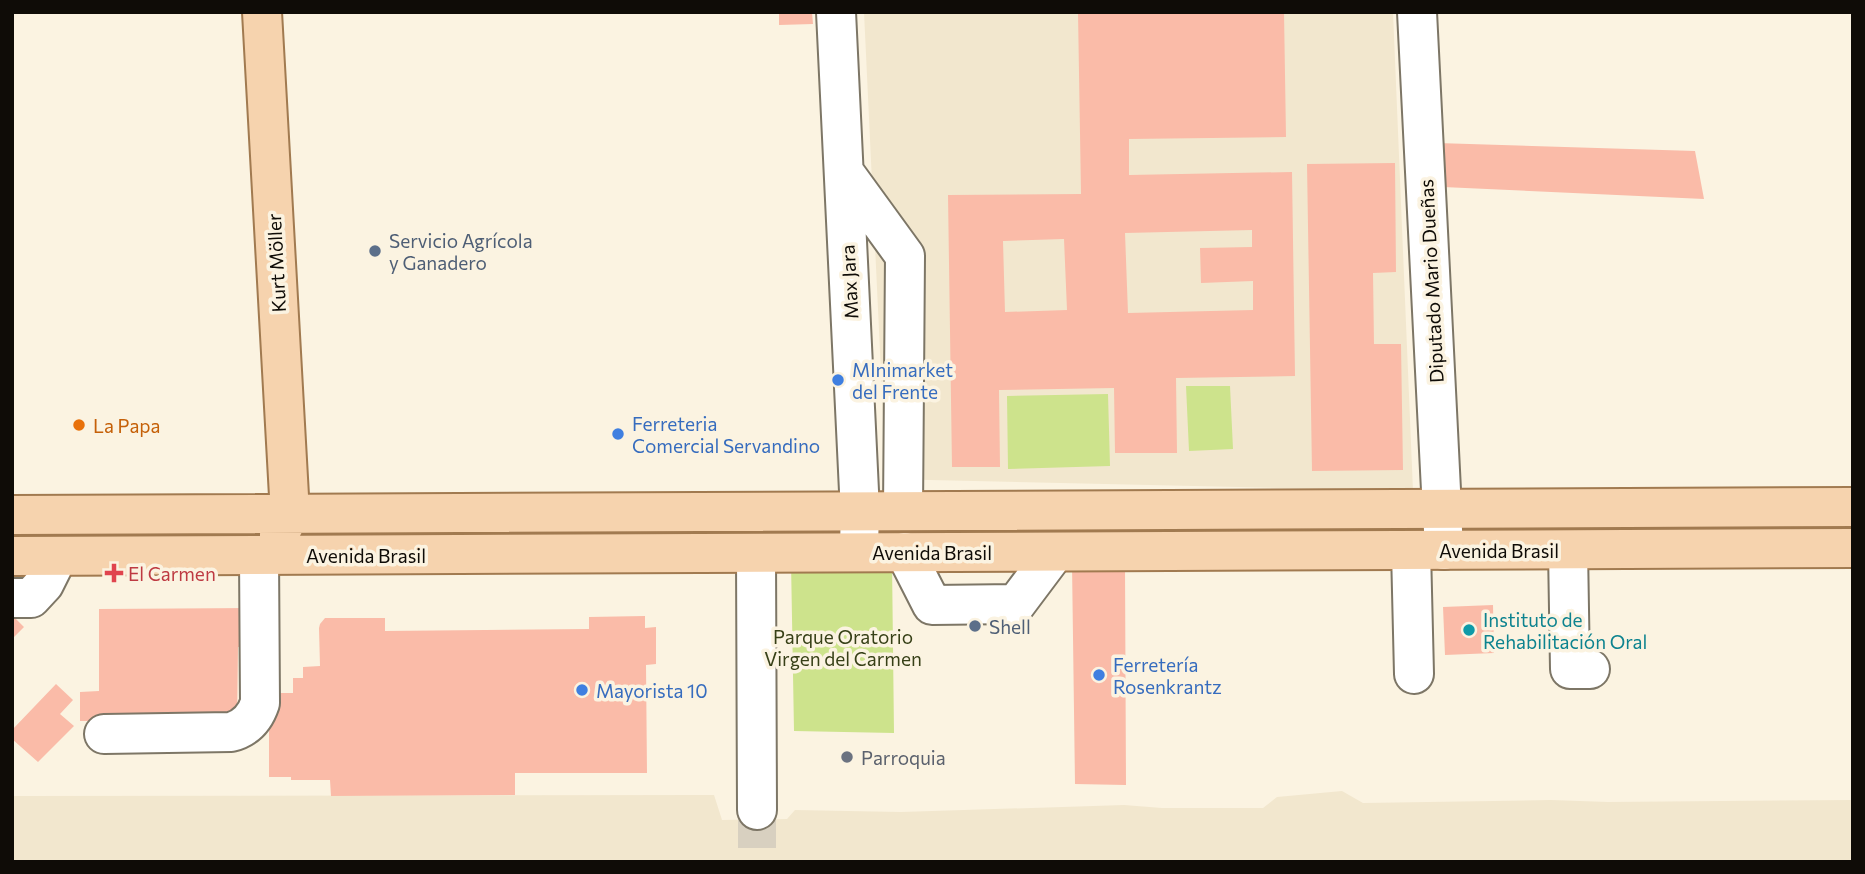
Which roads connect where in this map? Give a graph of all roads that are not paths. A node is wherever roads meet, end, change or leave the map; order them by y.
1 (262, 12) edge
2 (836, 12) edge
3 (1417, 12) edge
4 (845, 172) junction
5 (1853, 507) edge
6 (1442, 509) junction
7 (903, 511) junction
8 (860, 512) junction
9 (290, 514) junction
10 (12, 515) edge
11 (1853, 548) edge
12 (1428, 550) junction
13 (1568, 550) junction
14 (905, 552) junction
15 (1055, 552) junction
16 (859, 553) junction
17 (756, 554) junction
18 (12, 556) edge
19 (58, 556) junction
20 (252, 556) junction
21 (12, 598) edge
22 (1590, 669) dead end
23 (1414, 674) dead end
24 (104, 734) dead end
25 (757, 810) tunnel mouth

1 - 9 main road, Kurt Möller
2 - 4 street, Max Jara
3 - 6 street, Diputado Mario Dueñas
4 - 7 street
4 - 8 street, Max Jara
5 - 6 main road
6 - 7 main road
6 - 12 street, Diputado Mario Dueñas
7 - 8 main road
8 - 9 main road
8 - 16 street, Max Jara
9 - 10 main road
9 - 20 main road
11 - 13 main road, Avenida Brasil
12 - 13 main road, Avenida Brasil
12 - 15 main road, Avenida Brasil
12 - 23 street, Diputado Mario Dueñas
13 - 22 street
14 - 15 main road, Avenida Brasil
14 - 15 street
14 - 16 main road, Avenida Brasil
16 - 17 main road, Avenida Brasil
17 - 20 main road, Avenida Brasil
17 - 25 street
18 - 19 main road, Avenida Brasil
19 - 20 main road, Avenida Brasil
19 - 21 street
20 - 24 street

